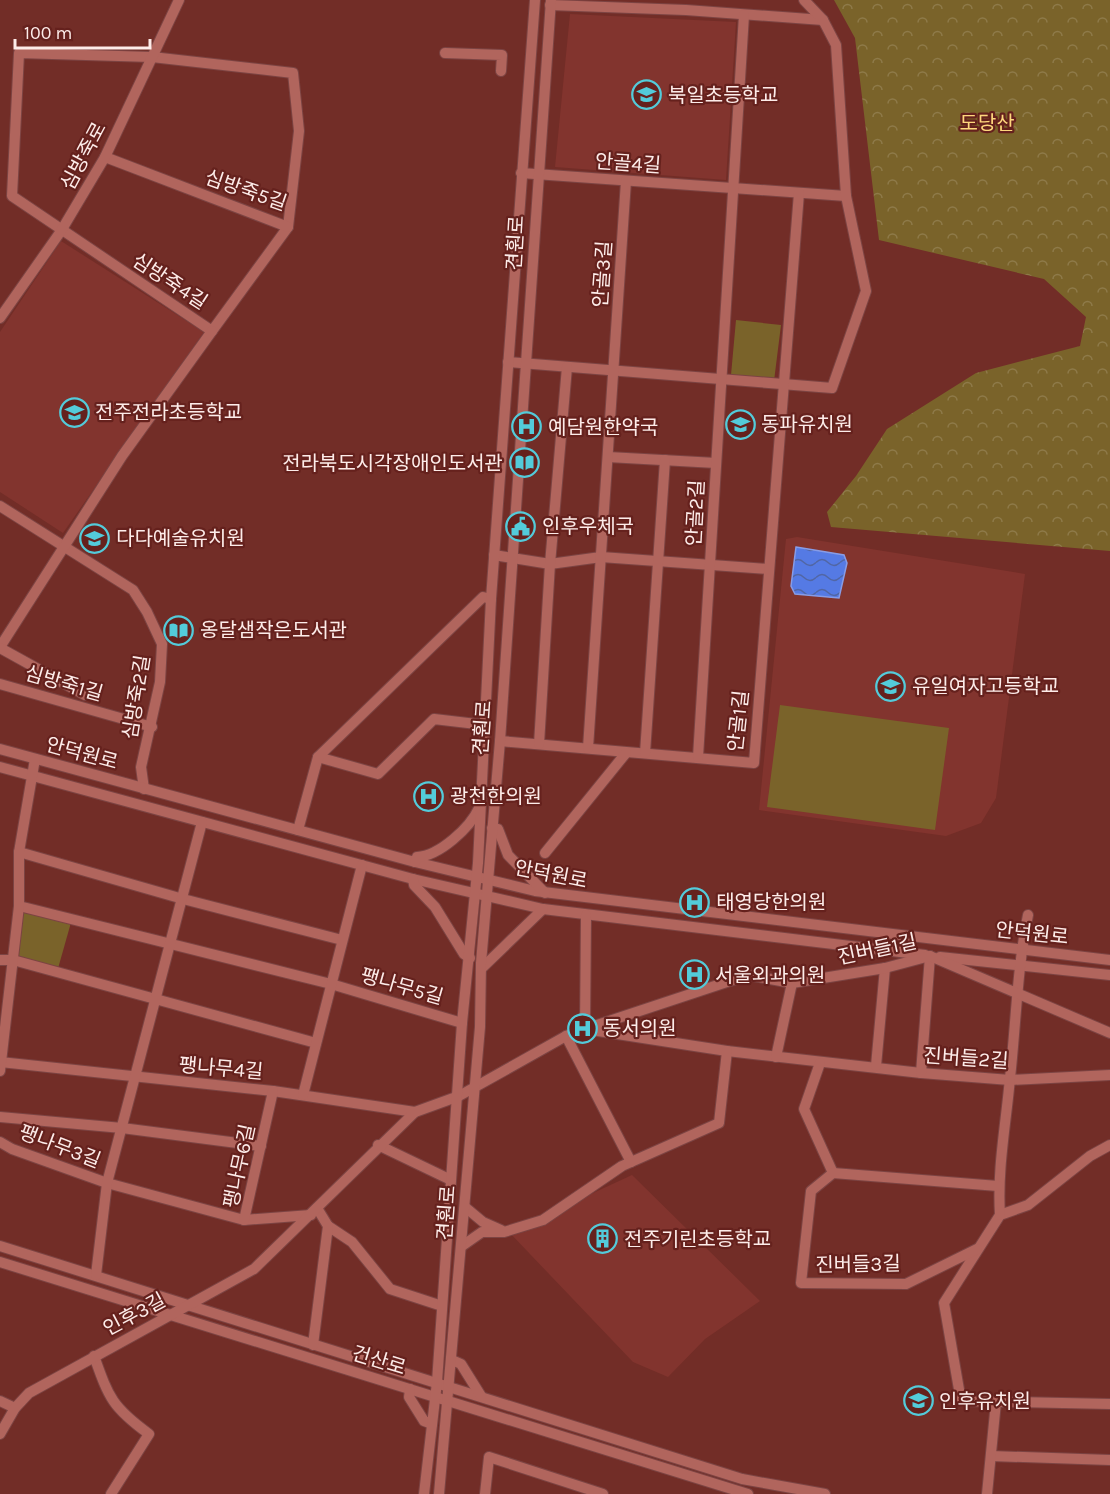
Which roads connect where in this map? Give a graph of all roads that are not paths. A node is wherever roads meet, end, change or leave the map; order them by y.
1 (179, 0) edge
2 (535, 0) edge
3 (804, 0) edge
4 (551, 3) edge
5 (634, 4) edge
6 (687, 5) edge
7 (744, 15) junction
8 (823, 20) junction
9 (445, 53) dead end
10 (152, 57) junction
11 (501, 71) dead end
12 (105, 157) junction
13 (521, 173) junction
14 (537, 175) junction
15 (626, 181) junction
16 (733, 188) junction
17 (799, 193) junction
18 (846, 196) junction
19 (288, 227) junction
20 (61, 231) junction
21 (0, 318) edge
22 (212, 330) junction
23 (508, 362) junction
24 (525, 364) junction
25 (567, 367) junction
26 (614, 370) junction
27 (722, 379) junction
28 (783, 383) junction
29 (608, 457) junction
30 (665, 460) junction
31 (716, 463) junction
32 (0, 506) edge
33 (64, 549) junction
34 (494, 555) junction
35 (512, 557) junction
36 (601, 557) junction
37 (658, 561) junction
38 (550, 564) junction
39 (710, 565) junction
40 (768, 569) junction
41 (491, 599) junction
42 (0, 648) edge
43 (704, 662) joint
44 (0, 684) edge
45 (86, 694) dead end
46 (485, 725) junction
47 (152, 727) junction
48 (500, 741) junction
49 (539, 744) junction
50 (588, 748) junction
51 (0, 750) edge
52 (626, 753) junction
53 (645, 753) junction
54 (318, 757) junction
55 (699, 757) junction
56 (35, 759) junction
57 (0, 767) edge
58 (31, 775) junction
59 (144, 789) junction
60 (481, 805) junction
61 (202, 822) junction
62 (492, 828) junction
63 (298, 830) junction
64 (19, 852) junction
65 (545, 853) dead end
66 (415, 862) junction
67 (362, 865) junction
68 (476, 877) junction
69 (413, 879) junction
70 (488, 880) junction
71 (545, 893) junction
72 (475, 894) junction
73 (486, 897) junction
74 (183, 899) junction
75 (19, 906) junction
76 (543, 909) junction
77 (585, 915) junction
78 (1028, 915) dead end
79 (342, 940) junction
80 (171, 944) junction
81 (1021, 950) junction
82 (930, 956) junction
83 (470, 958) junction
84 (0, 960) edge
85 (13, 960) junction
86 (1110, 960) edge
87 (1020, 965) junction
88 (885, 968) junction
89 (481, 969) junction
90 (1110, 975) edge
91 (792, 983) junction
92 (331, 984) junction
93 (1018, 995) junction
94 (156, 999) junction
95 (462, 1023) junction
96 (585, 1029) junction
97 (1110, 1033) edge
98 (566, 1035) junction
99 (316, 1043) junction
100 (727, 1051) junction
101 (776, 1057) junction
102 (820, 1063) junction
103 (1, 1065) edge
104 (876, 1066) junction
105 (921, 1073) junction
106 (1110, 1075) edge
107 (135, 1077) junction
108 (1010, 1080) junction
109 (474, 1087) junction
110 (273, 1091) junction
111 (303, 1095) junction
112 (459, 1096) junction
113 (415, 1112) junction
114 (0, 1117) edge
115 (122, 1128) junction
116 (0, 1142) edge
117 (378, 1145) junction
118 (1110, 1145) edge
119 (261, 1146) junction
120 (631, 1162) junction
121 (833, 1173) junction
122 (451, 1180) junction
123 (107, 1184) junction
124 (998, 1186) junction
125 (465, 1208) junction
126 (314, 1212) junction
127 (1000, 1215) junction
128 (244, 1220) junction
129 (328, 1226) junction
130 (484, 1228) junction
131 (0, 1246) edge
132 (462, 1246) junction
133 (977, 1249) junction
134 (0, 1262) edge
135 (96, 1275) junction
136 (190, 1304) junction
137 (442, 1306) junction
138 (171, 1315) junction
139 (313, 1345) junction
140 (94, 1356) junction
141 (452, 1360) junction
142 (437, 1382) junction
143 (449, 1386) junction
144 (410, 1389) junction
145 (435, 1396) junction
146 (481, 1396) junction
147 (0, 1401) edge
148 (448, 1401) junction
149 (996, 1402) junction
150 (1110, 1404) edge
151 (15, 1408) junction
152 (432, 1424) junction
153 (0, 1434) edge
154 (991, 1456) junction
155 (1110, 1460) edge
156 (742, 1479) junction
157 (423, 1493) edge
158 (741, 1493) edge
159 (111, 1494) edge
160 (439, 1494) edge
161 (485, 1494) edge
162 (603, 1494) edge
163 (825, 1494) edge
164 (987, 1494) edge

1 - 10 street, 심방죽로
2 - 13 street, 견훤로
3 - 8 street
4 - 5 street
4 - 14 street, 견훤로
5 - 6 street
6 - 7 street
7 - 8 street
7 - 16 street
8 - 18 street
9 - 11 street
10 - 12 street, 심방죽로
10 - 19 street, 심방죽5길
10 - 20 street, 심방죽4길
12 - 19 street, 심방죽5길
12 - 20 street, 심방죽로
13 - 14 street, 안골4길
13 - 23 street, 견훤로
14 - 15 street, 안골4길
14 - 24 street, 견훤로
15 - 16 street, 안골4길
15 - 26 street, 안골3길
16 - 17 street, 안골4길
16 - 27 street
17 - 18 street, 안골4길
17 - 28 street
18 - 28 street
19 - 22 street, 심방죽4길
20 - 21 street, 심방죽로
20 - 22 street, 심방죽4길
22 - 33 street
23 - 24 street
23 - 34 street, 견훤로
24 - 25 street
24 - 35 street, 견훤로
25 - 26 street
25 - 38 street
26 - 27 street
26 - 29 street, 안골3길
27 - 28 street
27 - 31 street
28 - 40 street
29 - 30 street
29 - 36 street, 안골3길
30 - 31 street
30 - 37 street, 안골2길
31 - 39 street, 안골2길
32 - 33 street, 심방죽2길
33 - 42 street, 심방죽1길
33 - 47 street, 심방죽2길
34 - 35 street, 안골2길
34 - 41 street, 견훤로
35 - 38 street, 안골2길
35 - 48 street, 견훤로
36 - 37 street, 안골2길
36 - 38 street, 안골2길
36 - 50 street
37 - 39 street, 안골2길
37 - 53 street, 안골2길
38 - 49 street
39 - 40 street, 안골2길
39 - 43 street, 안골2길
40 - 55 street, 안골1길
41 - 46 street, 견훤로
41 - 54 street
42 - 45 street, 심방죽1길
43 - 55 street, 안골1길
44 - 47 street, 심방죽1길
46 - 54 street, 견훤로
46 - 60 street, 견훤로
47 - 59 street, 심방죽2길
48 - 49 street, 안골1길
48 - 62 street, 견훤로
49 - 50 street, 안골1길
50 - 52 street, 안골1길
51 - 56 street, 안덕원로
52 - 53 street, 안골1길
52 - 65 street
53 - 55 street, 안골1길
54 - 63 street
56 - 58 street
56 - 59 street, 안덕원로
57 - 58 street, 안덕원로
58 - 61 street, 안덕원로
58 - 64 street
59 - 63 street, 안덕원로
60 - 66 street
60 - 68 street, 견훤로
61 - 67 street, 안덕원로
61 - 74 street
62 - 70 street, 견훤로
62 - 71 street
63 - 66 street, 안덕원로
64 - 74 street
64 - 75 street
66 - 68 street, 안덕원로
67 - 69 street, 안덕원로
67 - 79 street, 팽나무5길
68 - 70 street, 안덕원로
68 - 72 street, 견훤로
69 - 72 street, 안덕원로
69 - 83 street
70 - 71 street, 안덕원로
70 - 73 street, 견훤로
71 - 81 street, 안덕원로
72 - 73 street, 안덕원로
72 - 83 street, 견훤로
73 - 76 street, 안덕원로
73 - 89 street, 견훤로
74 - 79 street
74 - 80 street
75 - 80 street
75 - 85 street
76 - 77 street, 안덕원로
76 - 89 street
77 - 82 street, 안덕원로
77 - 96 street
78 - 81 street
79 - 92 street, 팽나무5길
80 - 92 street, 팽나무5길
80 - 94 street
81 - 86 street, 안덕원로
81 - 87 street
82 - 87 street, 안덕원로
82 - 88 street, 진버들1길
82 - 93 street, 진버들1길
82 - 105 street
83 - 95 street, 견훤로
84 - 85 street
85 - 94 street
85 - 103 street
87 - 90 street, 안덕원로
87 - 93 street
88 - 91 street, 진버들1길
88 - 104 street
89 - 109 street, 견훤로
91 - 96 street, 진버들1길
91 - 101 street
92 - 95 street, 팽나무5길
92 - 99 street, 팽나무5길
93 - 97 street, 진버들1길
93 - 108 street
94 - 99 street
94 - 107 street
95 - 112 street, 견훤로
96 - 98 street, 진버들1길
96 - 100 street, 진버들2길
98 - 109 street, 진버들1길
98 - 120 street
99 - 111 street, 팽나무5길
100 - 101 street, 진버들2길
100 - 120 street
101 - 102 street, 진버들2길
102 - 104 street, 진버들2길
102 - 121 street
103 - 107 street, 팽나무4길
104 - 105 street, 진버들2길
105 - 108 street, 진버들2길
106 - 108 street, 진버들2길
107 - 110 street, 팽나무4길
107 - 115 street
108 - 124 street
109 - 112 street, 진버들1길
109 - 125 street, 견훤로
110 - 111 street, 팽나무4길
110 - 119 street, 팽나무6길
111 - 113 street
112 - 113 street
112 - 122 street, 견훤로
113 - 117 street
114 - 115 street
115 - 119 street
115 - 123 street
116 - 123 street, 팽나무3길
117 - 122 street, 견훤로
117 - 126 street
118 - 127 street
119 - 128 street, 팽나무6길
120 - 130 street
121 - 124 street
121 - 133 street, 진버들3길
122 - 137 street, 견훤로
123 - 128 street
123 - 135 street
124 - 127 street
125 - 130 street
125 - 132 street, 견훤로
126 - 128 street, 팽나무6길
126 - 129 street
126 - 136 street
127 - 133 street, 진버들3길
129 - 137 street
129 - 139 street
130 - 132 street
131 - 135 street, 건산로
132 - 141 street, 견훤로
133 - 149 street, 진버들3길
134 - 138 street, 건산로
135 - 136 street, 건산로
136 - 138 street, 인후3길
136 - 139 street, 건산로
137 - 142 street, 견훤로
138 - 140 street, 인후3길
138 - 144 street, 건산로
139 - 142 street, 건산로
140 - 151 street, 인후3길
140 - 159 street, 인후3길
141 - 143 street, 견훤로
141 - 146 street
142 - 143 street, 건산로
142 - 145 street, 견훤로
143 - 146 street, 건산로
143 - 148 street, 견훤로
144 - 145 street, 건산로
144 - 152 street
145 - 148 street, 건산로
145 - 152 street, 견훤로
146 - 156 street, 건산로
147 - 151 street
148 - 158 street, 건산로
148 - 160 street, 견훤로
149 - 150 street, 진버들3길
149 - 154 street
151 - 153 street, 인후3길
152 - 157 street, 견훤로
154 - 155 street
154 - 164 street
156 - 158 street
156 - 163 street, 건산로
161 - 162 street

